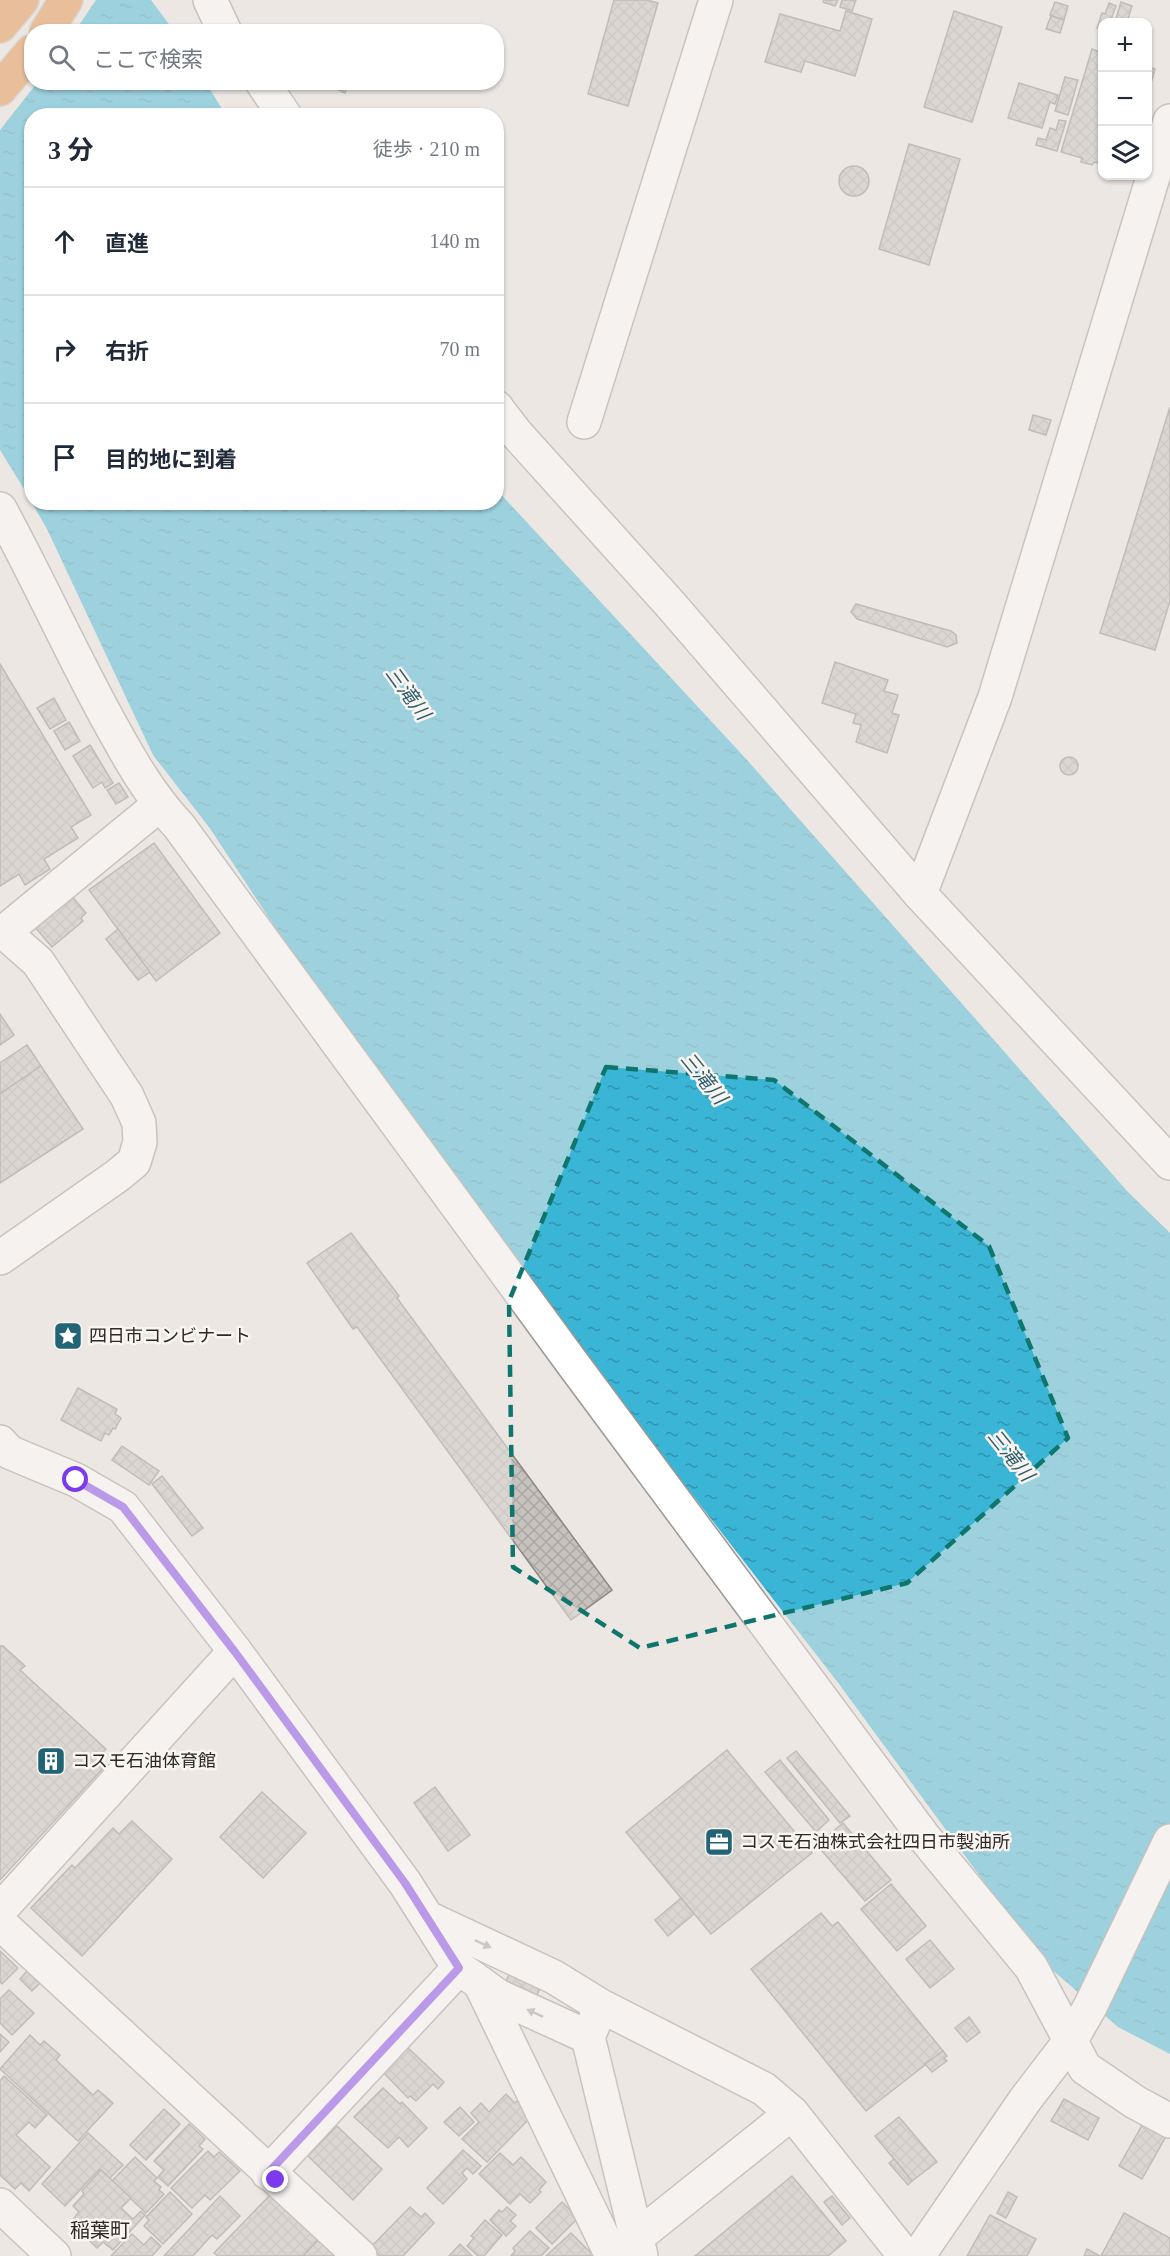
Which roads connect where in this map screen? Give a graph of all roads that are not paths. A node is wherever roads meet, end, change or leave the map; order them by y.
1 (22, 0) edge
2 (66, 0) edge
3 (210, 0) edge
4 (716, 0) edge
5 (51, 24) edge
6 (221, 24) edge
7 (0, 26) edge
8 (24, 60) edge
9 (0, 89) edge
10 (267, 90) edge
11 (280, 108) edge
12 (1170, 122) edge
13 (504, 418) edge
14 (584, 422) dead end
15 (0, 509) edge
16 (159, 805) junction
17 (920, 894) junction
18 (1170, 1163) edge
19 (0, 1258) edge
20 (3, 1455) edge
21 (235, 1652) junction
22 (1170, 1841) edge
23 (0, 1910) edge
24 (430, 1919) junction
25 (0, 1923) edge
26 (469, 1976) junction
27 (601, 2006) junction
28 (1077, 2030) junction
29 (588, 2037) junction
30 (792, 2113) junction
31 (1170, 2121) edge
32 (268, 2173) junction
33 (0, 2205) edge
34 (630, 2250) edge
35 (54, 2256) edge
36 (360, 2256) edge
37 (905, 2256) edge
38 (918, 2256) edge

1 - 7 highway
2 - 5 highway
3 - 6 street
4 - 14 street
8 - 9 highway
10 - 11 street
12 - 17 street
13 - 17 street
15 - 16 street
16 - 19 street
16 - 28 street
17 - 18 street
20 - 21 street
21 - 23 street
21 - 24 street
22 - 28 street
24 - 26 street
24 -> 27 street
25 - 32 street
29 -> 26 street
26 - 32 street
26 - 34 street
27 - 29 street
27 - 30 street
28 - 31 street
28 - 38 street
29 - 34 street
30 - 34 street
30 - 37 street
32 - 36 street
33 - 35 street

